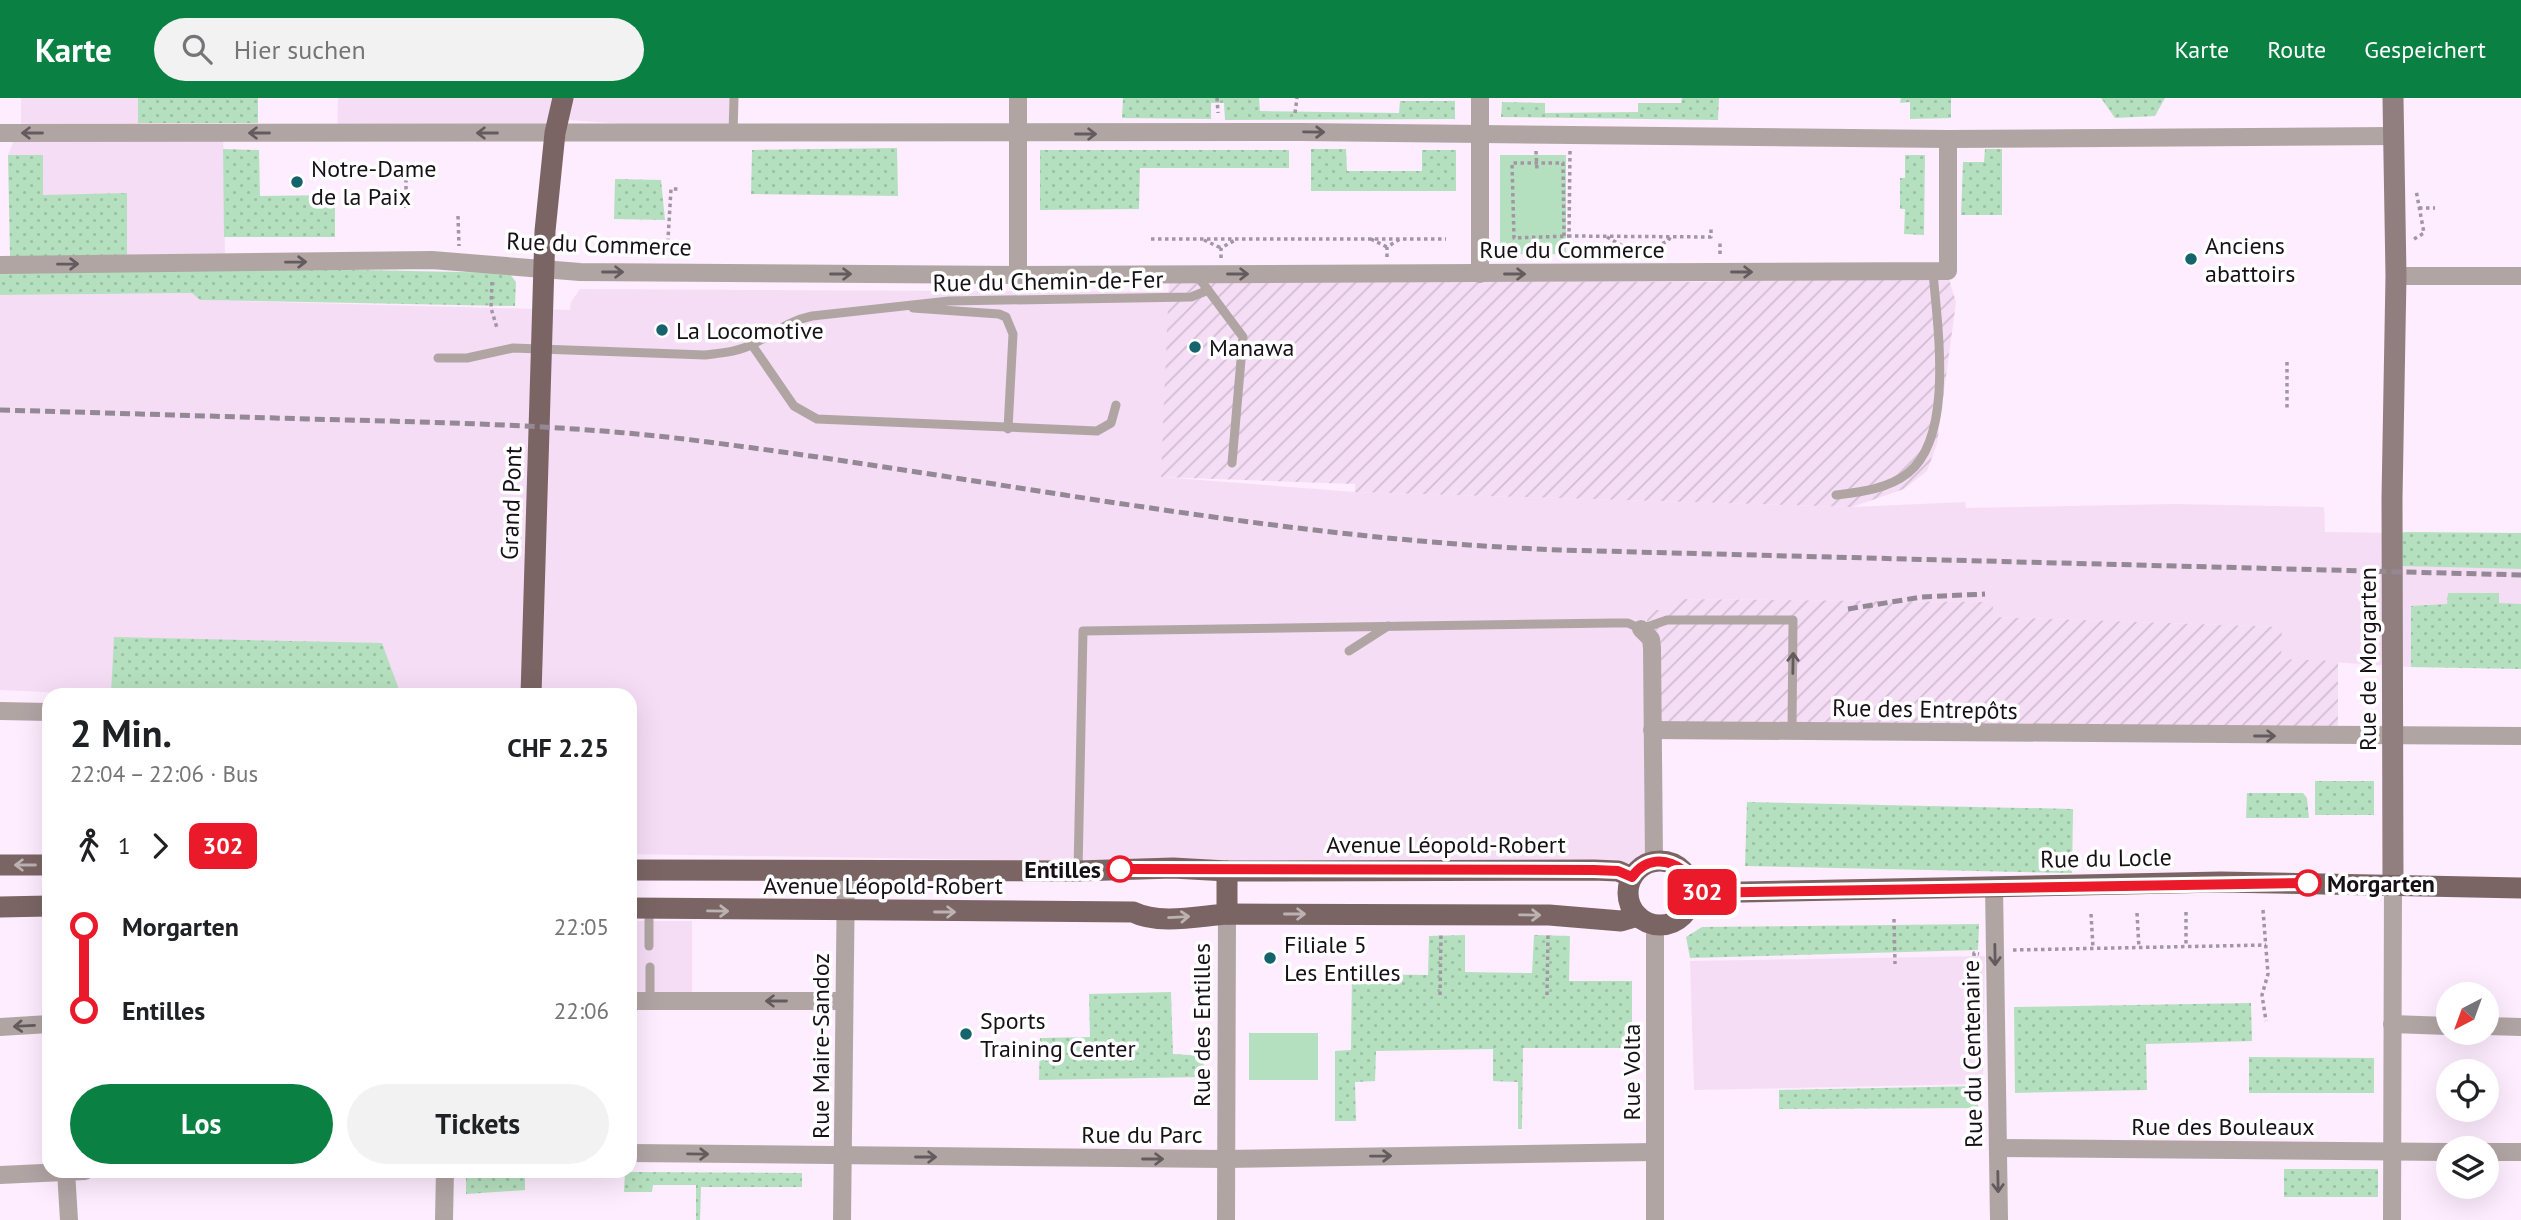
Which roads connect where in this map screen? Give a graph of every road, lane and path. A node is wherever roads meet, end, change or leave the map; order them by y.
1 (564, 98) edge
2 (734, 98) edge
3 (1018, 98) edge
4 (1217, 98) edge
5 (1297, 98) edge
6 (1480, 98) edge
7 (2393, 98) edge
8 (1217, 105) dead end
9 (1295, 112) dead end
10 (0, 133) edge
11 (555, 133) junction
12 (733, 133) junction
13 (1018, 134) junction
14 (1479, 134) junction
15 (2392, 136) junction
16 (1948, 139) junction
17 (1570, 149) dead end
18 (1536, 155) dead end
19 (1537, 163) junction
20 (1537, 170) dead end
21 (402, 176) dead end
22 (679, 189) dead end
23 (406, 208) dead end
24 (2419, 208) dead end
25 (2435, 208) dead end
26 (458, 216) dead end
27 (1711, 228) dead end
28 (1566, 236) junction
29 (1607, 236) junction
30 (1671, 236) junction
31 (1151, 239) dead end
32 (1203, 239) junction
33 (1237, 239) junction
34 (1371, 239) junction
35 (1400, 239) junction
36 (1446, 239) dead end
37 (1720, 240) dead end
38 (459, 247) dead end
39 (1387, 247) junction
40 (1221, 248) junction
41 (1221, 255) dead end
42 (667, 256) dead end
43 (1720, 256) dead end
44 (1387, 259) dead end
45 (0, 265) edge
46 (545, 269) junction
47 (1940, 271) junction
48 (493, 274) dead end
49 (1196, 274) junction
50 (1480, 274) junction
51 (1018, 275) junction
52 (2521, 275) edge
53 (2396, 276) junction
54 (1206, 290) junction
55 (890, 307) junction
56 (497, 328) dead end
57 (752, 345) junction
58 (439, 358) dead end
59 (2287, 362) dead end
60 (1116, 405) dead end
61 (2287, 411) dead end
62 (1007, 429) junction
63 (1232, 463) dead end
64 (1836, 495) dead end
65 (1390, 625) junction
66 (1641, 629) junction
67 (1349, 651) dead end
68 (531, 688) edge
69 (0, 711) edge
70 (42, 712) edge
71 (1652, 730) junction
72 (1791, 732) junction
73 (2521, 736) edge
74 (2395, 737) junction
75 (1654, 861) junction
76 (0, 864) edge
77 (42, 864) edge
78 (637, 870) edge
79 (1078, 871) junction
80 (1227, 871) junction
81 (846, 872) junction
82 (1632, 877) junction
83 (2393, 885) junction
84 (1994, 886) junction
85 (2521, 888) edge
86 (1693, 893) junction
87 (42, 906) edge
88 (0, 907) edge
89 (640, 909) edge
90 (2263, 910) dead end
91 (845, 912) junction
92 (2186, 912) dead end
93 (2137, 913) dead end
94 (1227, 914) junction
95 (2091, 914) dead end
96 (1894, 919) dead end
97 (1646, 920) junction
98 (1441, 937) dead end
99 (1548, 940) dead end
100 (2266, 945) junction
101 (649, 946) dead end
102 (2138, 947) junction
103 (2186, 947) junction
104 (2093, 948) junction
105 (2013, 950) dead end
106 (1895, 964) dead end
107 (650, 967) dead end
108 (1440, 995) dead end
109 (1547, 995) dead end
110 (637, 1001) edge
111 (650, 1001) junction
112 (844, 1001) junction
113 (2266, 1021) dead end
114 (42, 1024) edge
115 (2392, 1024) junction
116 (2436, 1026) edge
117 (2499, 1026) edge
118 (0, 1027) edge
119 (2521, 1027) edge
120 (1998, 1148) junction
121 (1654, 1152) junction
122 (2392, 1152) junction
123 (2436, 1152) edge
124 (2499, 1152) edge
125 (2521, 1152) edge
126 (637, 1153) edge
127 (843, 1157) junction
128 (1225, 1159) junction
129 (42, 1172) edge
130 (0, 1175) edge
131 (66, 1178) edge
132 (445, 1178) edge
133 (69, 1220) edge
134 (444, 1220) edge
135 (842, 1220) edge
136 (1226, 1220) edge
137 (1655, 1220) edge
138 (1999, 1220) edge
139 (2392, 1220) edge

1 - 11 main road, Grand Pont
2 - 12 lane
3 - 13 street
4 - 8 path
5 - 9 path
6 - 14 street
7 - 15 main road, Rue de Morgarten
11 -> 10 street
11 - 12 street
11 - 46 main road, Grand Pont
12 - 13 street
13 -> 14 street
13 - 51 street
14 - 16 street
14 - 50 street
15 - 16 street
15 - 53 main road, Rue de Morgarten
16 - 47 street
17 - 28 path
18 - 19 path
19 - 20 path
19 - 28 path
19 - 28 path
21 - 23 path
22 - 42 path
24 - 25 path
26 - 38 path
27 - 30 path
28 - 29 path
29 - 30 path
29 - 30 path
31 - 32 path
32 - 33 path
32 - 40 path
33 - 34 path
33 - 40 path
34 - 35 path
34 - 39 path
35 - 36 path
35 - 39 path
37 - 43 path
39 - 44 path
40 - 41 path
45 -> 46 street, Rue du Commerce
46 -> 51 street, Rue du Commerce
46 - 68 main road, Grand Pont
50 -> 47 street, Rue du Commerce
47 - 64 lane
48 - 56 path
49 -> 50 street, Rue du Commerce
49 - 51 street, Rue du Commerce
49 - 54 lane
52 - 53 street
53 - 74 main road, Rue de Morgarten
54 - 55 lane, Rue du Chemin-de-Fer
54 - 63 lane
55 - 57 lane, Rue du Chemin-de-Fer
55 - 62 lane, Rue du Chemin-de-Fer
57 - 58 lane, Rue du Chemin-de-Fer
57 - 62 lane
59 - 61 path
60 - 62 lane
65 - 66 lane
65 - 67 lane
65 - 79 lane
66 - 71 street
72 -> 66 lane
69 - 70 street
71 - 72 street, Rue des Entrepôts
71 - 75 street
72 -> 74 street, Rue des Entrepôts
73 - 74 street, Rue des Entrepôts
74 - 83 main road, Rue de Morgarten
75 - 82 main road
75 - 86 main road
77 -> 76 main road
78 - 81 main road, Avenue Léopold-Robert
79 - 80 main road, Avenue Léopold-Robert
79 - 81 main road, Avenue Léopold-Robert
80 - 82 main road, Avenue Léopold-Robert
80 - 94 main road
81 - 91 street, Rue Maire-Sandoz
82 - 97 main road
83 - 84 main road, Rue du Locle
83 - 85 main road, Rue du Locle
83 - 115 street, Rue de Morgarten
84 - 86 main road, Rue du Locle
84 -> 120 street, Rue du Centenaire
86 - 97 main road
87 - 88 main road
89 -> 91 main road, Avenue Léopold-Robert
89 - 101 lane
90 - 100 path
91 -> 94 main road, Avenue Léopold-Robert
91 - 112 street, Rue Maire-Sandoz
92 - 103 path
93 - 102 path
94 -> 97 main road, Avenue Léopold-Robert
94 - 128 street, Rue des Entilles
95 - 104 path
96 - 106 path
97 - 121 street, Rue Volta
98 - 108 path
99 - 109 path
100 - 103 path
100 - 113 path
102 - 103 path
102 - 104 path
104 - 105 path
107 - 111 lane
110 - 111 street
112 -> 111 street
112 - 127 street, Rue Maire-Sandoz
114 -> 118 street
115 - 116 street
115 - 122 street, Rue de Morgarten
117 - 119 street
120 - 122 street, Rue des Bouleaux
120 -> 138 street, Rue du Centenaire
128 -> 121 street, Rue du Parc
121 - 137 street, Rue Volta
122 - 123 street, Rue des Bouleaux
122 - 139 street, Rue de Morgarten
124 - 125 street
126 -> 127 street, Rue du Parc
127 -> 128 street, Rue du Parc
127 - 135 street, Rue Maire-Sandoz
128 - 136 street, Rue des Entilles
129 - 130 street
131 - 133 street
132 - 134 street

